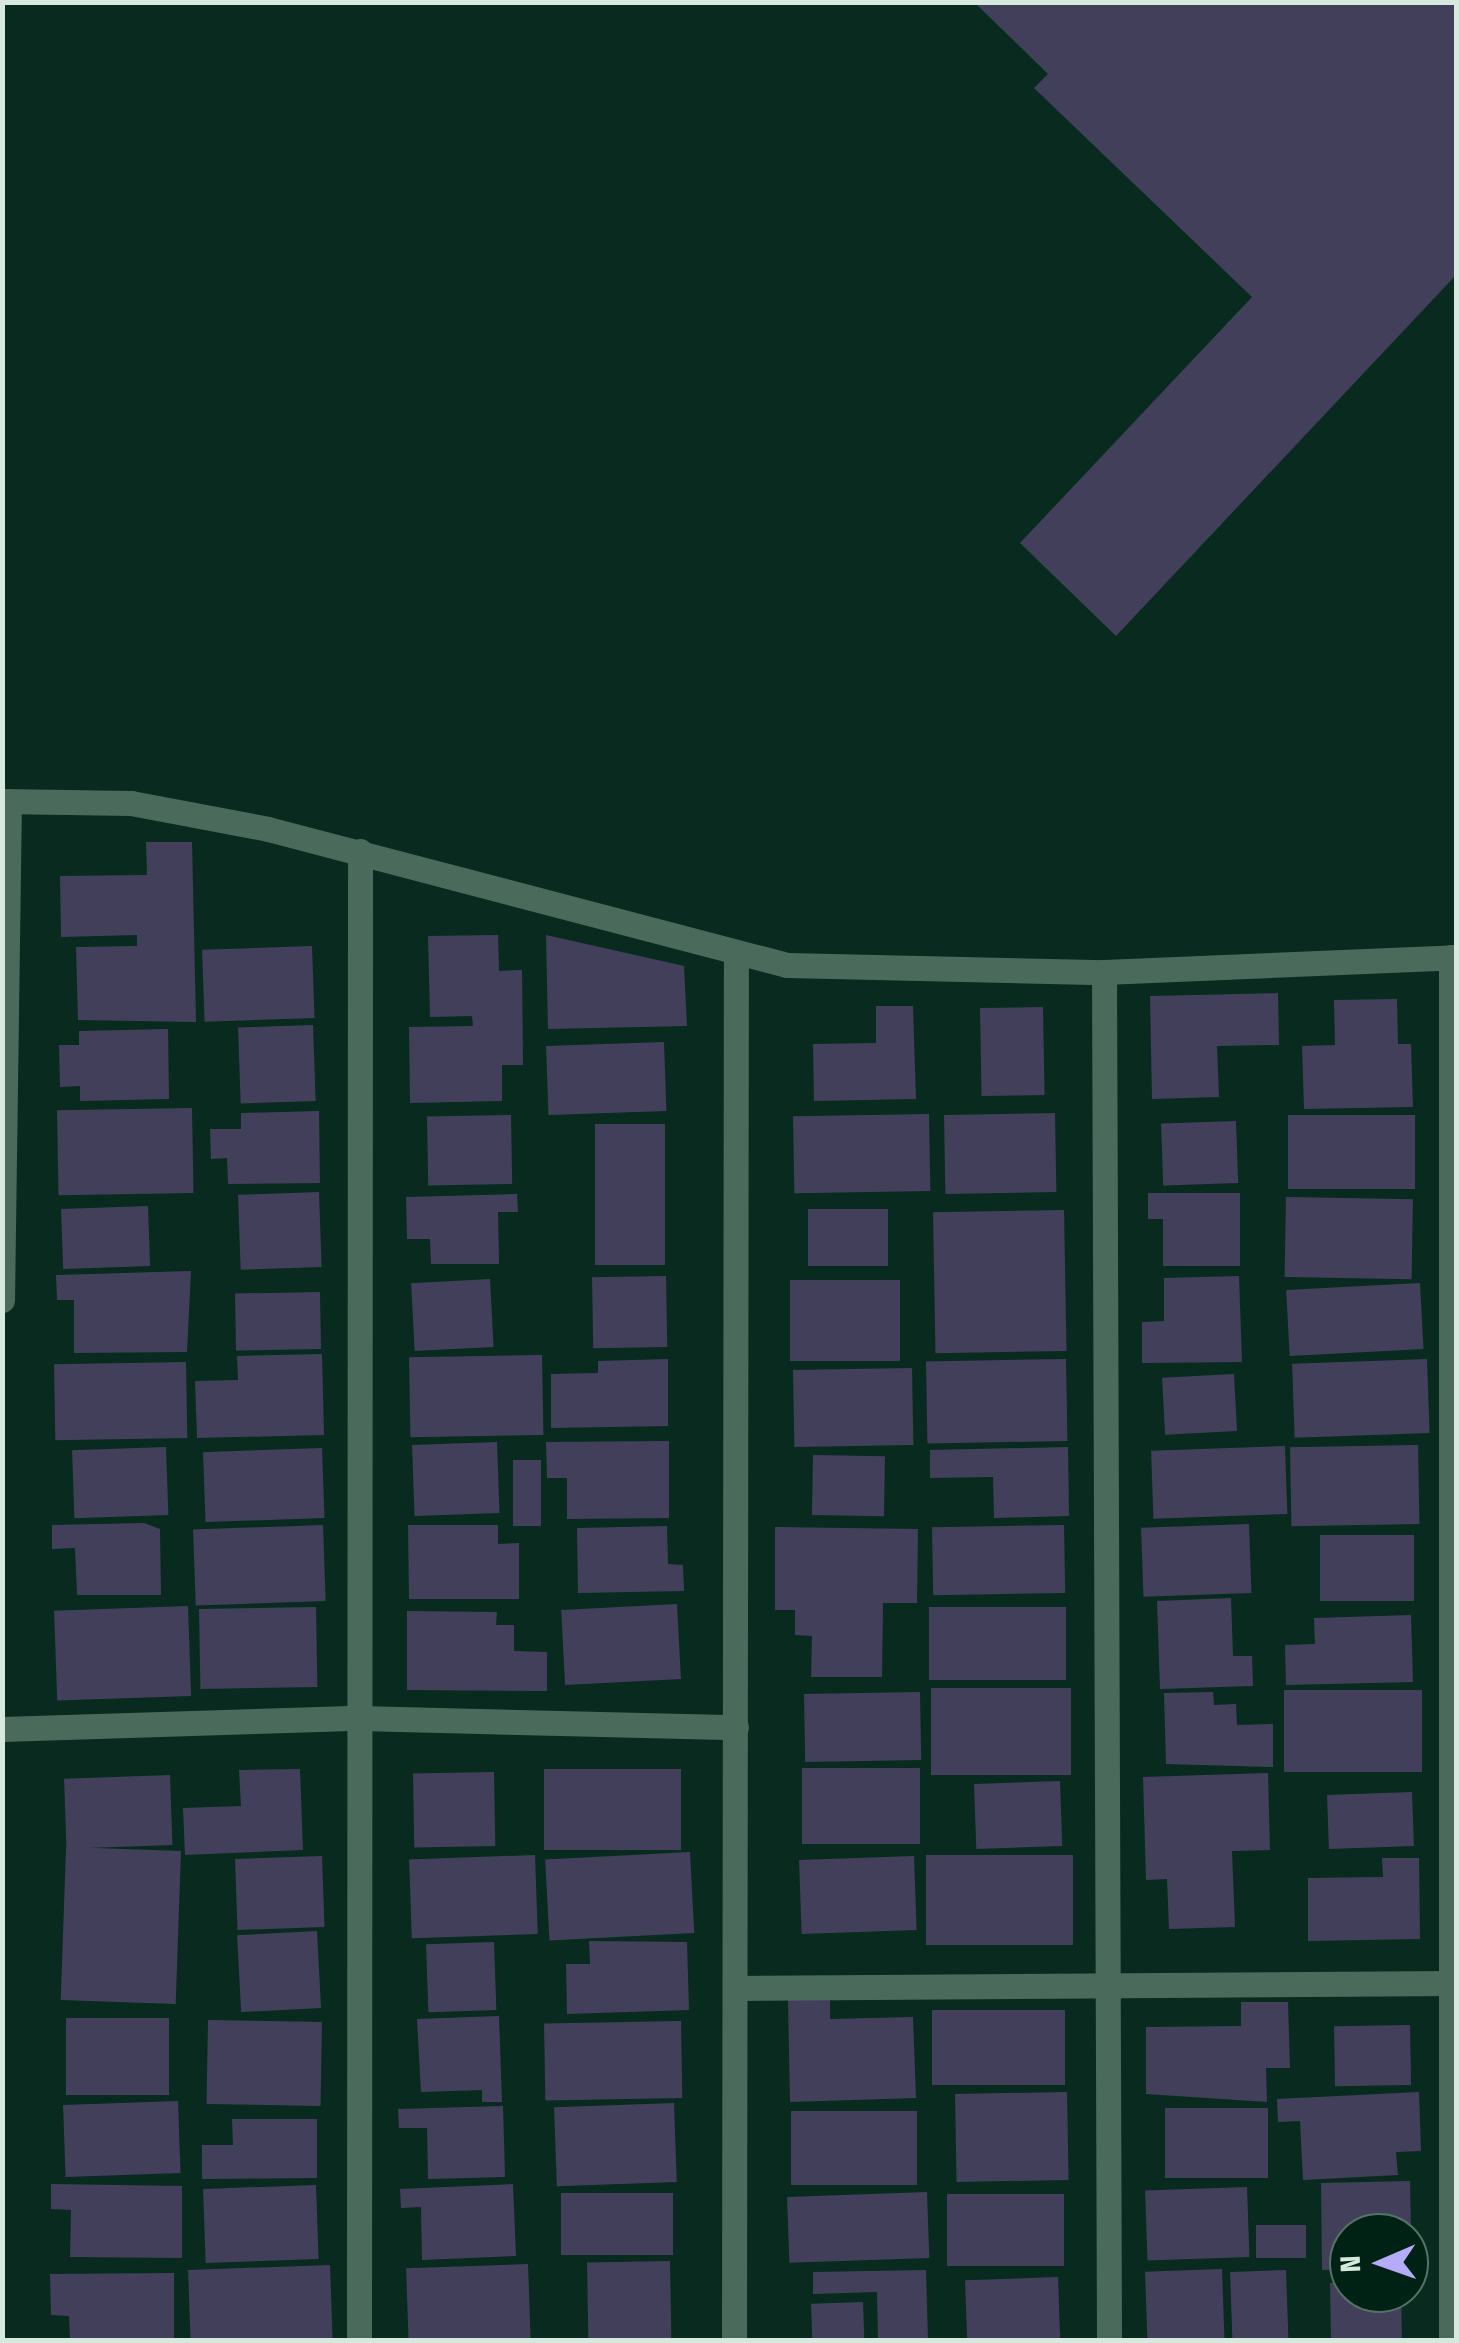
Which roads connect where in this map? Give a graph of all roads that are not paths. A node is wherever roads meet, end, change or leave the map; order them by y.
1 (5, 804) edge
2 (360, 851) junction
3 (736, 956) junction
4 (1454, 957) edge
5 (1104, 972) junction
6 (2, 1300) edge
7 (358, 1718) junction
8 (736, 1727) junction
9 (2, 1729) edge
10 (1454, 1982) edge
11 (1109, 1983) junction
12 (736, 1988) junction
13 (359, 2340) edge
14 (734, 2340) edge
15 (1108, 2340) edge
16 (1452, 2340) edge

1 - 2 street
1 - 6 street
2 - 3 street
2 - 7 street
3 - 5 street
3 - 8 street
4 - 5 street
4 - 10 street
5 - 11 street
7 - 8 street
7 - 9 street
7 - 13 street
8 - 12 street
10 - 11 street
10 - 16 street
11 - 12 street
11 - 15 street
12 - 14 street

